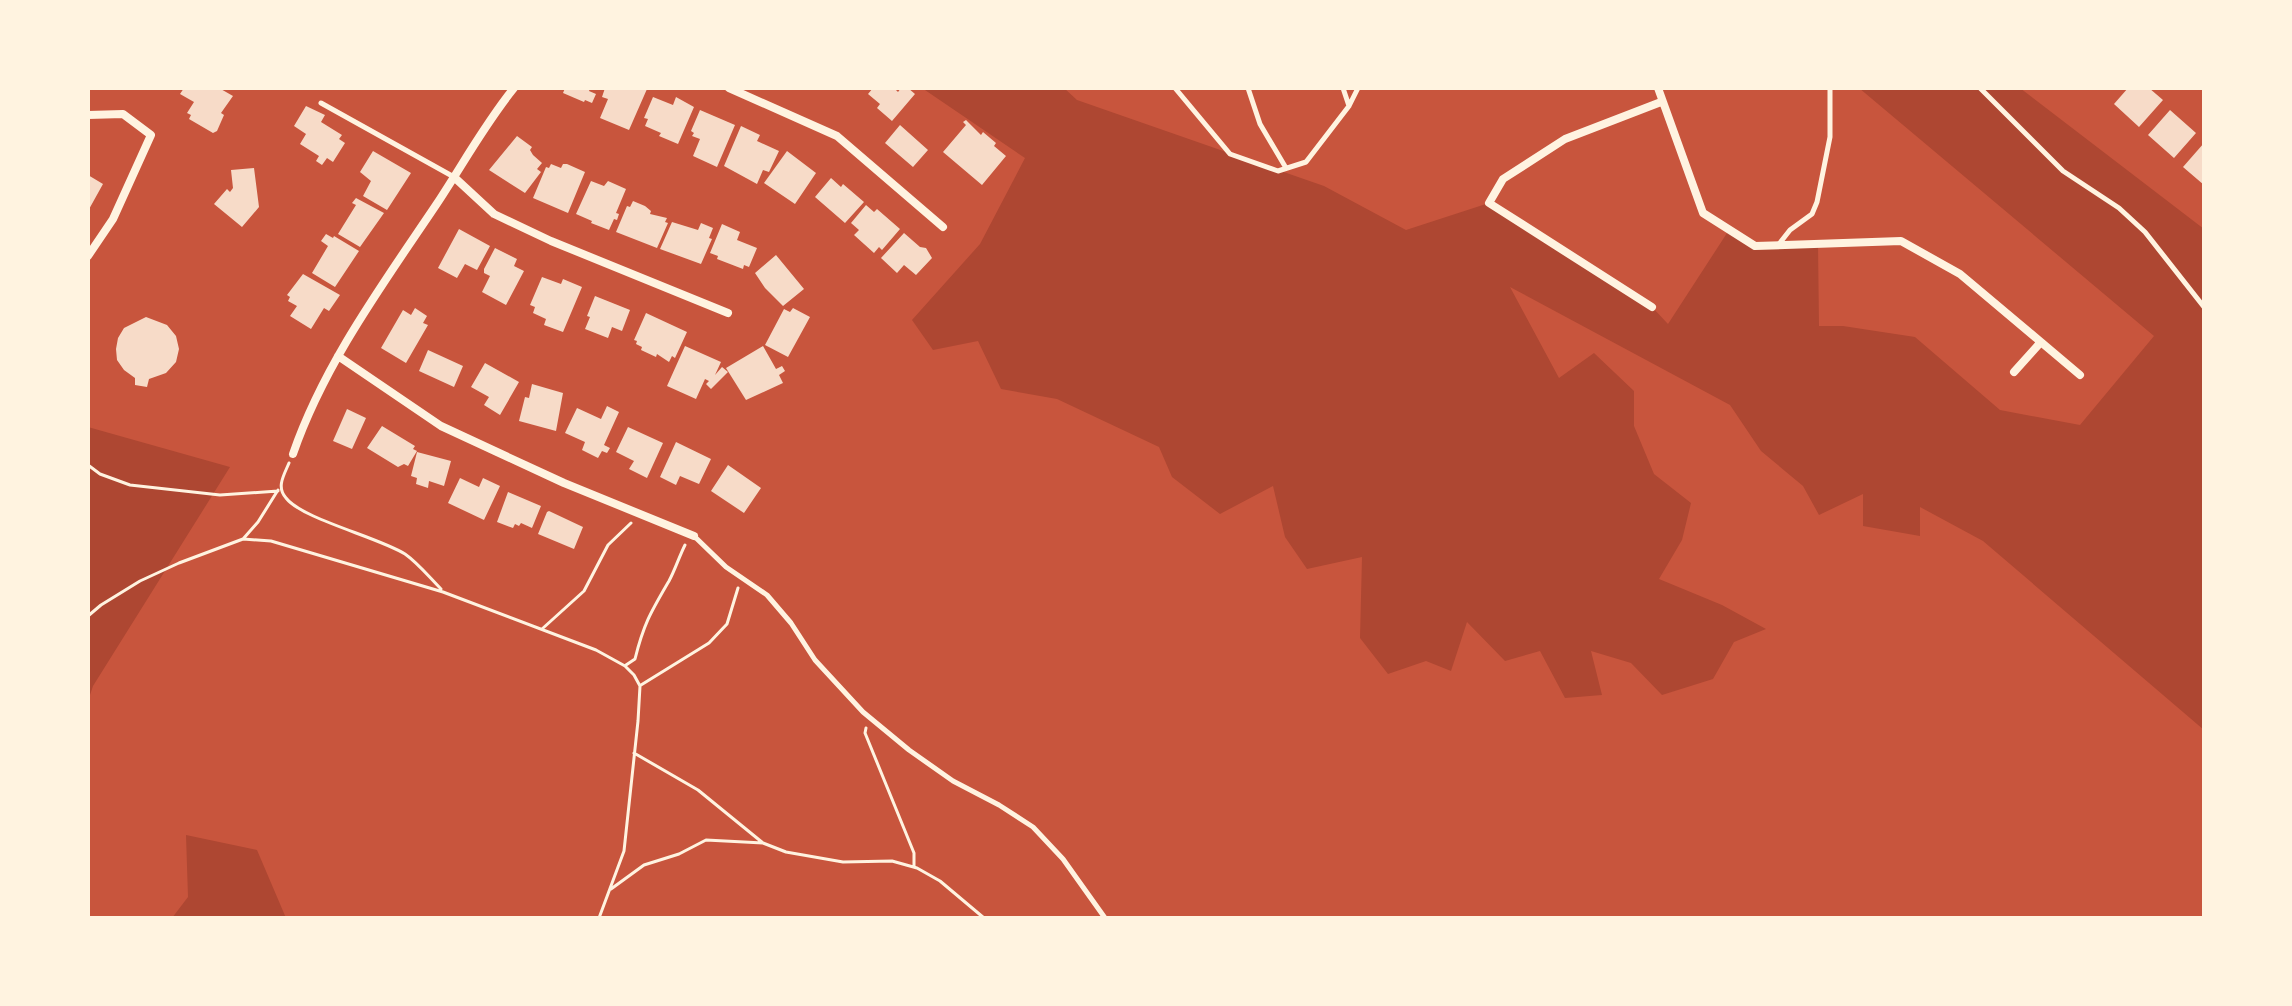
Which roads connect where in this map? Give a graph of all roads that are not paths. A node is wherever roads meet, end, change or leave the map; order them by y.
1 (514, 88) edge
2 (729, 88) edge
3 (1175, 88) edge
4 (1248, 88) edge
5 (1343, 88) edge
6 (1358, 88) edge
7 (1658, 88) edge
8 (1830, 88) edge
9 (1980, 88) edge
10 (1661, 102) junction
11 (321, 103) dead end
12 (1349, 106) junction
13 (88, 115) edge
14 (1286, 168) junction
15 (454, 177) junction
16 (943, 227) dead end
17 (1778, 245) junction
18 (88, 256) edge
19 (1652, 307) dead end
20 (2204, 307) edge
21 (728, 313) dead end
22 (2040, 343) junction
23 (338, 356) junction
24 (2014, 372) dead end
25 (2080, 375) dead end
26 (293, 454) road end
27 (692, 535) joint
28 (1105, 918) edge

1 - 15 street
2 - 16 street
3 - 14 lane
4 - 14 lane
5 - 12 lane
6 - 12 lane
7 - 10 street
8 - 17 lane
9 - 20 lane
10 - 17 street
10 - 19 street
11 - 15 lane
12 - 14 lane
13 - 18 street
15 - 21 street
15 - 23 street
17 - 22 street
22 - 24 street
22 - 25 street
23 - 26 street
23 - 27 street
27 - 28 lane

